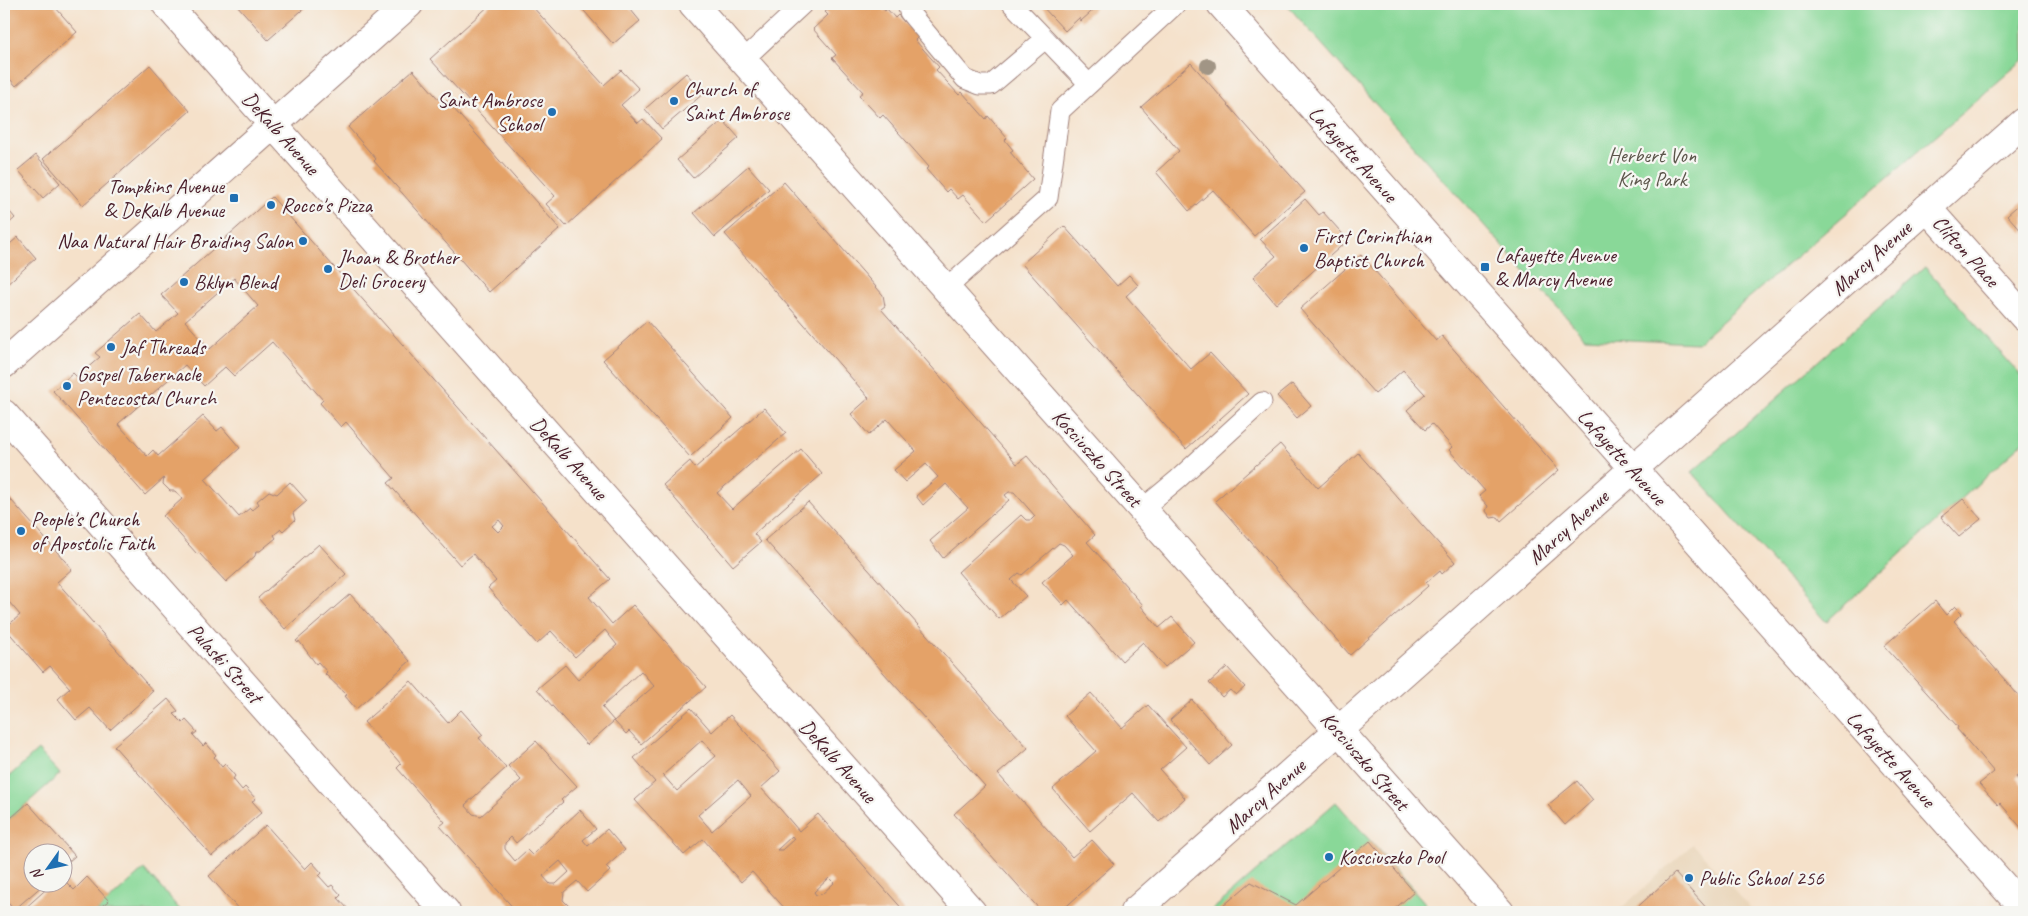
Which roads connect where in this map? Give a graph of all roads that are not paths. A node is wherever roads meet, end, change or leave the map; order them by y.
1 (166, 4) edge
2 (409, 4) edge
3 (693, 4) edge
4 (803, 4) edge
5 (907, 4) edge
6 (1012, 4) edge
7 (1176, 4) edge
8 (1221, 4) edge
9 (1045, 38) junction
10 (743, 60) junction
11 (1089, 84) junction
12 (2024, 122) edge
13 (273, 125) junction
14 (1927, 208) junction
15 (947, 288) junction
16 (2024, 317) edge
17 (4, 364) edge
18 (1262, 402) dead end
19 (4, 414) edge
20 (1633, 469) junction
21 (1142, 509) junction
22 (1339, 731) junction
23 (2024, 909) edge
24 (446, 912) edge
25 (972, 912) edge
26 (1134, 912) edge
27 (1500, 912) edge

1 - 13 street, DeKalb Avenue
2 - 13 street
3 - 10 street, Kosciuszko Street
4 - 10 lane
5 - 9 lane
6 - 9 lane
7 - 11 lane
8 - 20 street, Lafayette Avenue
9 - 11 lane
10 - 15 street, Kosciuszko Street
11 - 15 lane
12 - 14 street, Marcy Avenue
13 - 17 street
13 - 25 street, DeKalb Avenue
14 - 16 street, Clifton Place
14 - 20 street, Marcy Avenue
15 - 21 street, Kosciuszko Street
18 - 21 lane
19 - 24 street, Pulaski Street
20 - 22 street, Marcy Avenue
20 - 23 street, Lafayette Avenue
21 - 22 street, Kosciuszko Street
22 - 26 street, Marcy Avenue
22 - 27 street, Kosciuszko Street

